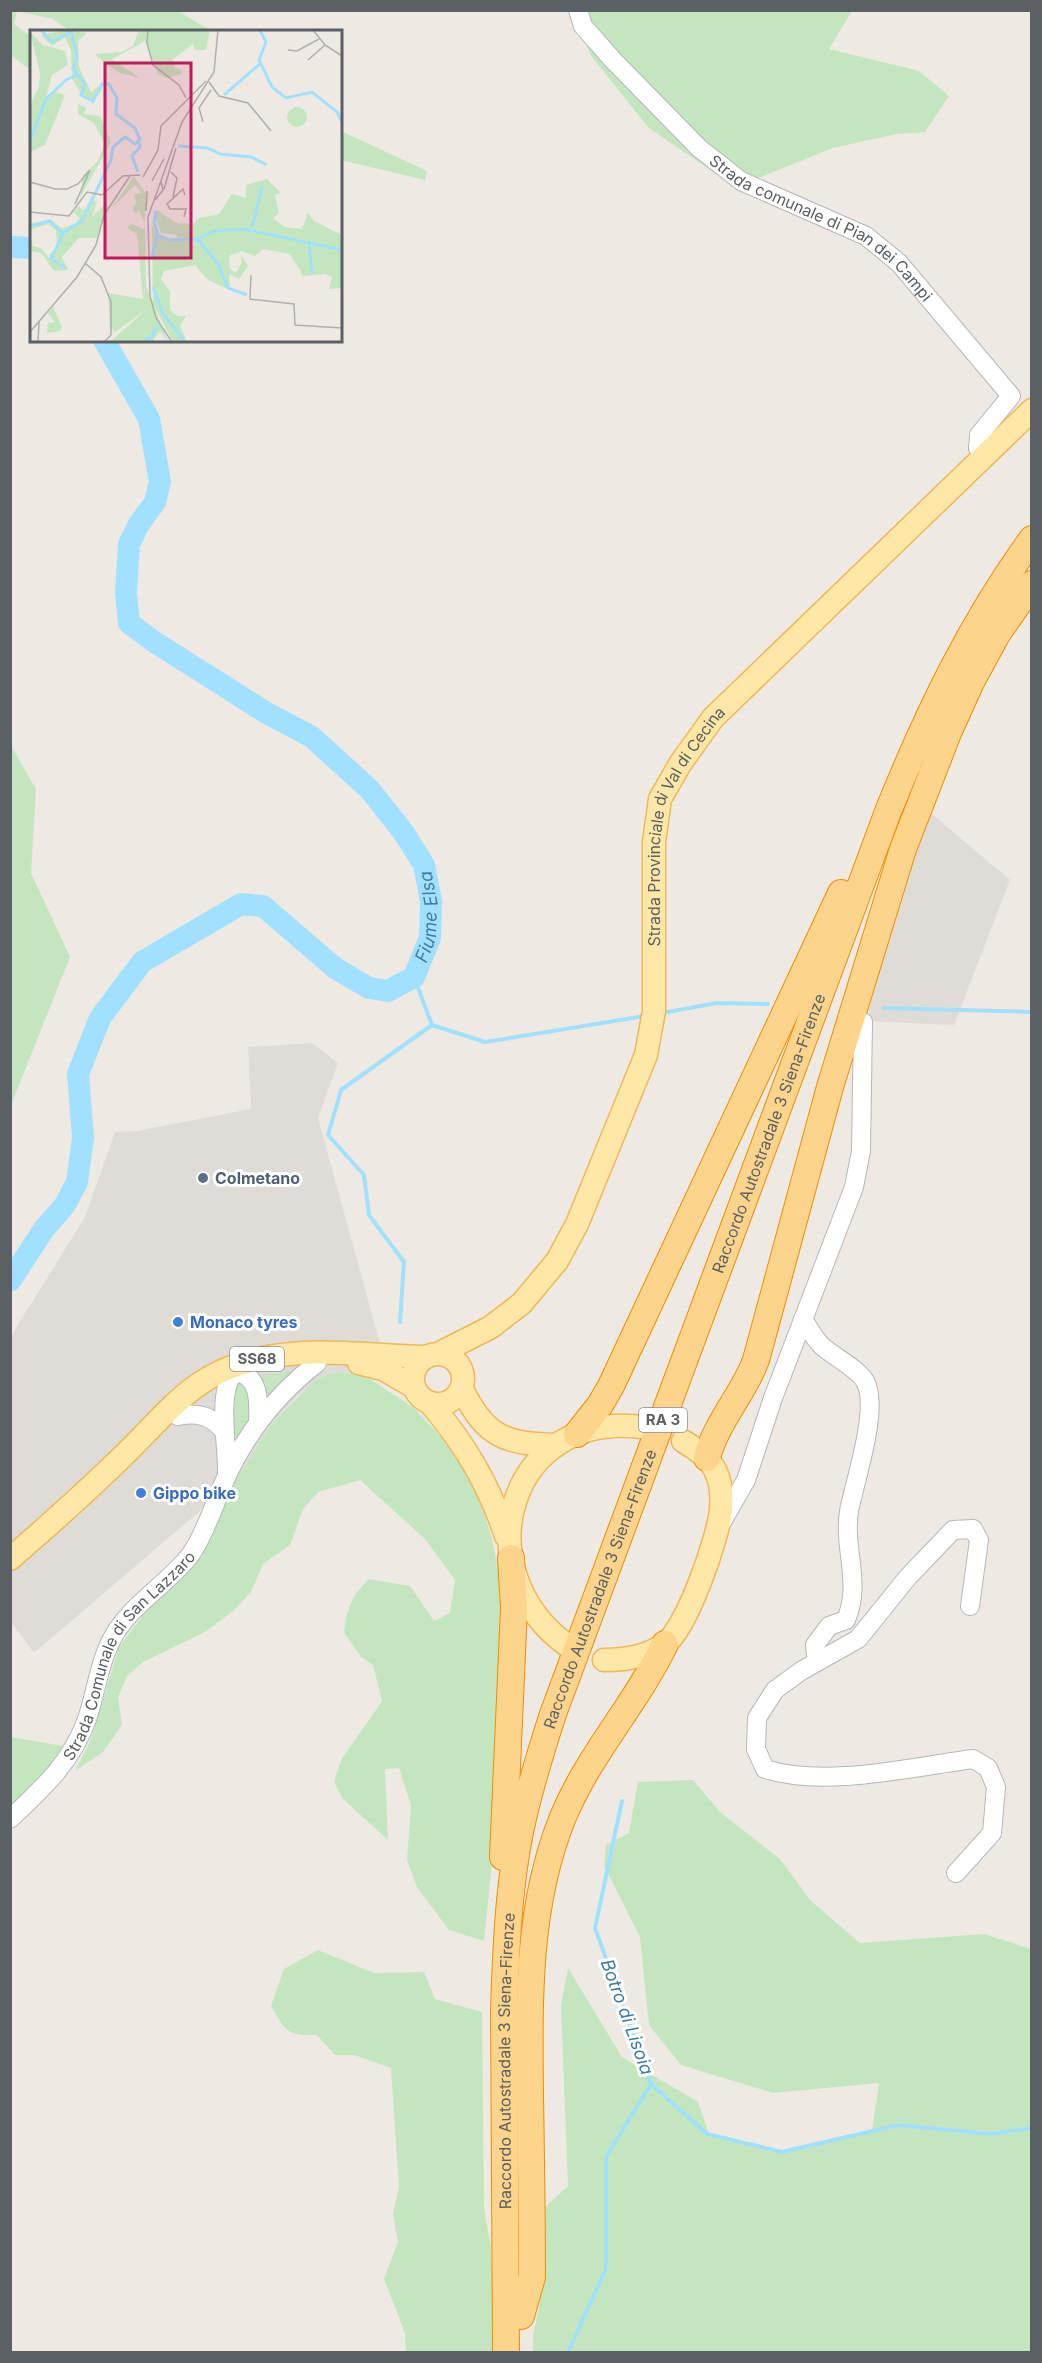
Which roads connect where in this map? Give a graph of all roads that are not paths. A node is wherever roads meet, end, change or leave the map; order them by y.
1 (578, 10) edge
2 (1032, 410) edge
3 (986, 455) junction
4 (1032, 538) edge
5 (1032, 565) edge
6 (1032, 584) edge
7 (863, 1022) dead end
8 (804, 1319) junction
9 (491, 1327) junction
10 (432, 1355) junction
11 (316, 1358) junction
12 (236, 1377) junction
13 (463, 1384) junction
14 (414, 1387) junction
15 (430, 1403) junction
16 (178, 1407) junction
17 (258, 1422) junction
18 (648, 1428) dead end
19 (225, 1432) junction
20 (566, 1439) junction
21 (684, 1441) dead end
22 (712, 1465) junction
23 (750, 1466) junction
24 (226, 1478) junction
25 (718, 1529) junction
26 (509, 1550) junction
27 (10, 1559) edge
28 (970, 1606) dead end
29 (665, 1644) junction
30 (567, 1646) dead end
31 (604, 1659) dead end
32 (817, 1662) junction
33 (10, 1820) edge
34 (956, 1873) dead end
35 (505, 2242) junction
36 (522, 2316) junction
37 (506, 2352) edge
38 (521, 2352) edge

1 - 3 street, Strada comunale di Pian dei Campi
2 - 3 main road, Strada Provinciale di Val di Cecina
3 - 9 main road, Strada Provinciale di Val di Cecina
4 - 20 highway
4 - 35 highway, Raccordo Autostradale 3 Siena-Firenze / RA 3
5 - 36 highway, Raccordo Autostradale 3 Siena-Firenze / RA 3
6 - 22 highway
7 - 8 street
8 - 23 street
8 - 32 street
9 - 10 main road, Strada Provinciale di Val di Cecina
9 - 13 main road, Strada Provinciale di Val di Cecina
10 - 11 main road, SS68
10 - 13 main road
10 - 14 main road
11 - 12 main road, SS68
11 - 14 main road, SS68
11 - 16 main road, SS68
11 - 17 street, Strada Comunale di San Lazzaro
12 - 16 main road, SS68
12 - 17 street
12 - 19 street, Strada Comunale di San Lazzaro
13 - 15 main road
13 - 20 main road
14 - 15 main road, SS68
15 - 26 main road
16 - 19 street
16 - 27 main road, SS68
17 - 24 street, Strada Comunale di San Lazzaro
18 - 20 main road
19 - 24 street, Strada Comunale di San Lazzaro
20 - 26 main road
21 - 22 main road
22 - 23 street
22 - 25 main road
23 - 25 street
24 - 33 street, Strada Comunale di San Lazzaro
25 - 29 main road
26 - 30 main road
26 - 35 highway
28 - 32 street
29 - 31 main road
29 - 36 highway
32 - 34 street
35 - 37 highway, Raccordo Autostradale 3 Siena-Firenze / RA 3
36 - 38 highway, Raccordo Autostradale 3 Siena-Firenze / RA 3

